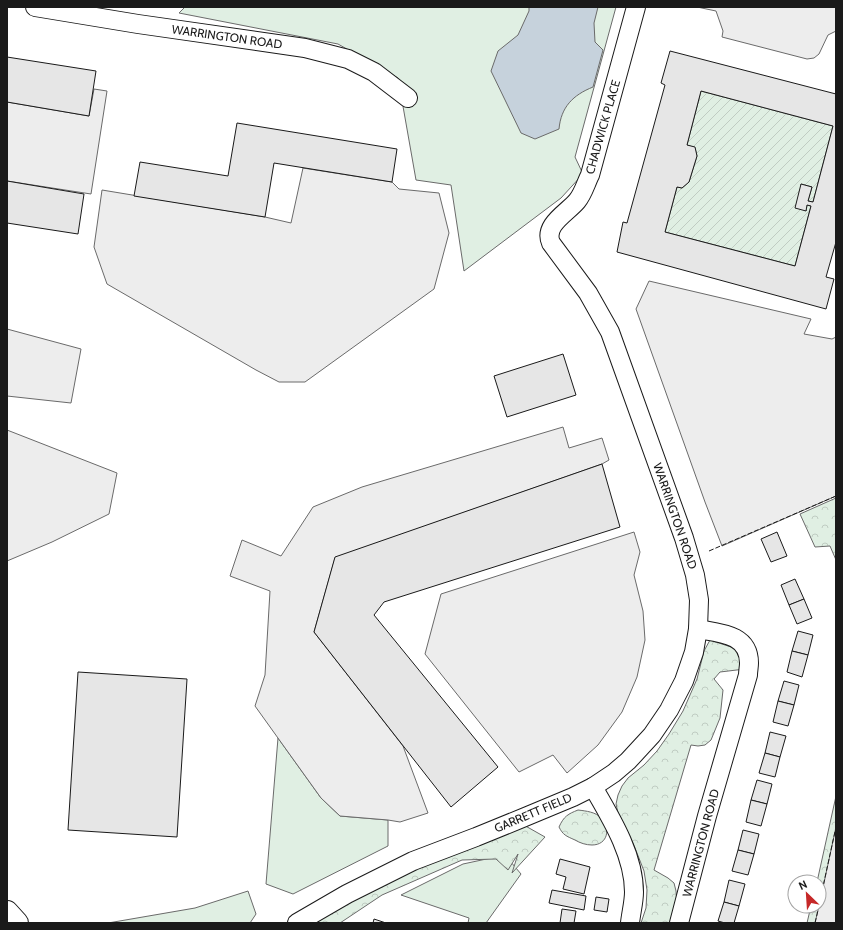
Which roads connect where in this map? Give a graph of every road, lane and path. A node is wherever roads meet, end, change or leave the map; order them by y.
1 (35, 7) edge
2 (636, 7) edge
3 (408, 98) dead end
4 (549, 235) joint
5 (698, 629) junction
6 (593, 787) junction
7 (7, 912) edge
8 (17, 923) edge
9 (297, 923) edge
10 (630, 923) edge
11 (679, 923) edge

1 - 3 street, WARRINGTON ROAD
2 - 4 street, CHADWICK PLACE
4 - 5 street, WARRINGTON ROAD
5 - 6 street, GARRETT FIELD
5 - 11 street, WARRINGTON ROAD
6 - 9 street, GARRETT FIELD
6 - 10 street
7 - 8 main road

